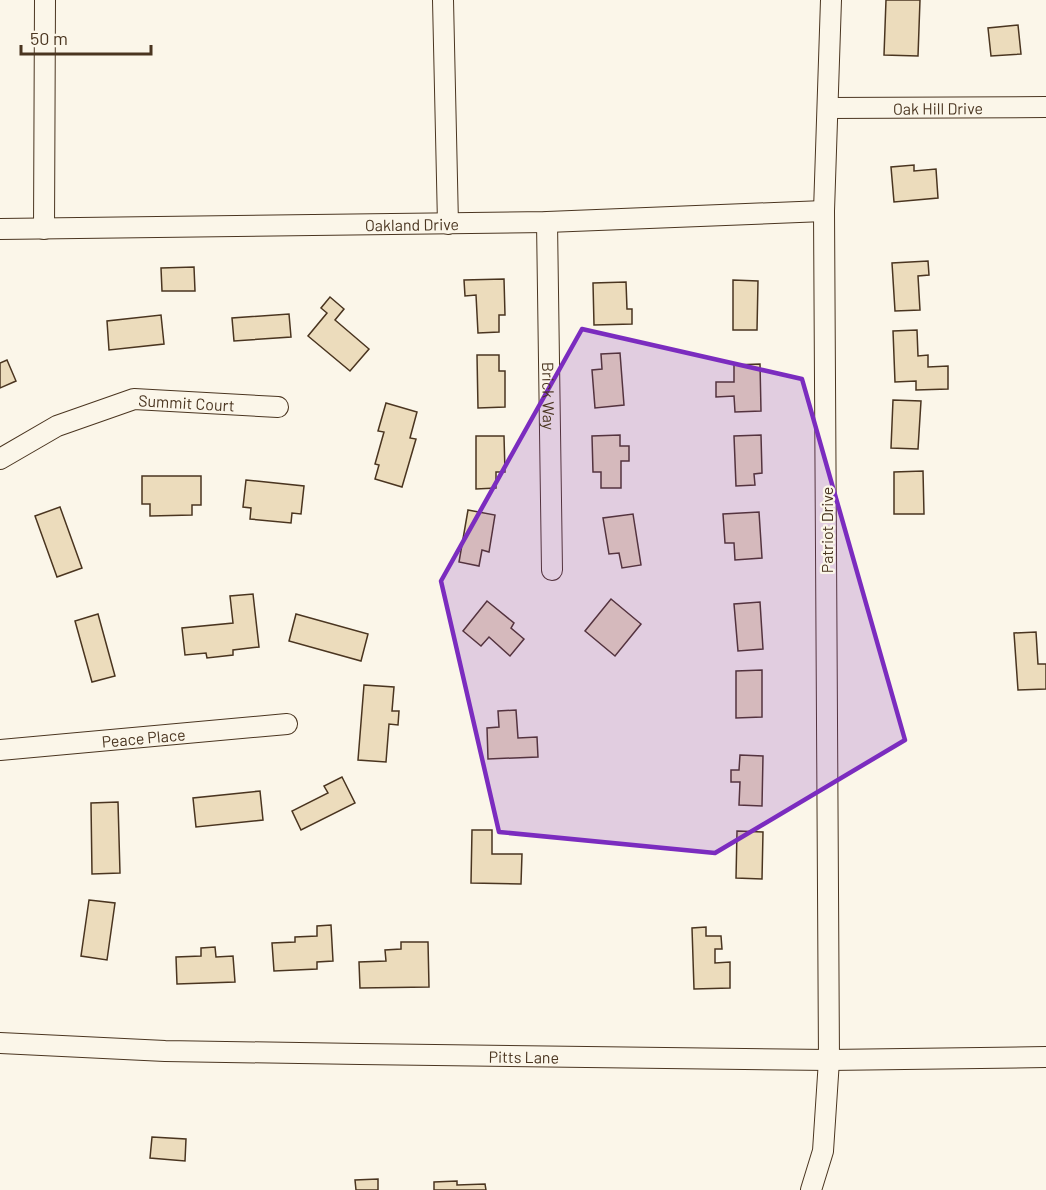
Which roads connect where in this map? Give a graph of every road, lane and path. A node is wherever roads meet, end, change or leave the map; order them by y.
1 (45, 0) edge
2 (443, 0) edge
3 (831, 0) edge
4 (1046, 107) edge
5 (828, 108) junction
6 (824, 211) junction
7 (547, 222) junction
8 (448, 224) junction
9 (0, 229) edge
10 (44, 229) junction
11 (278, 407) dead end
12 (0, 459) edge
13 (552, 570) dead end
14 (287, 724) dead end
15 (0, 750) edge
16 (0, 1043) edge
17 (1046, 1057) edge
18 (829, 1060) junction
19 (811, 1190) edge

1 - 10 street
2 - 8 street
3 - 5 street, Patriot Drive
4 - 5 street, Oak Hill Drive
5 - 6 street, Patriot Drive
6 - 7 street, Oakland Drive
6 - 18 street, Patriot Drive
7 - 8 street, Oakland Drive
7 - 13 street, Brick Way
8 - 10 street, Oakland Drive
9 - 10 street, Oakland Drive
11 - 12 street, Summit Court
14 - 15 street, Peace Place
16 - 18 street, Pitts Lane
17 - 18 street, Pitts Lane
18 - 19 street, Patriot Drive

